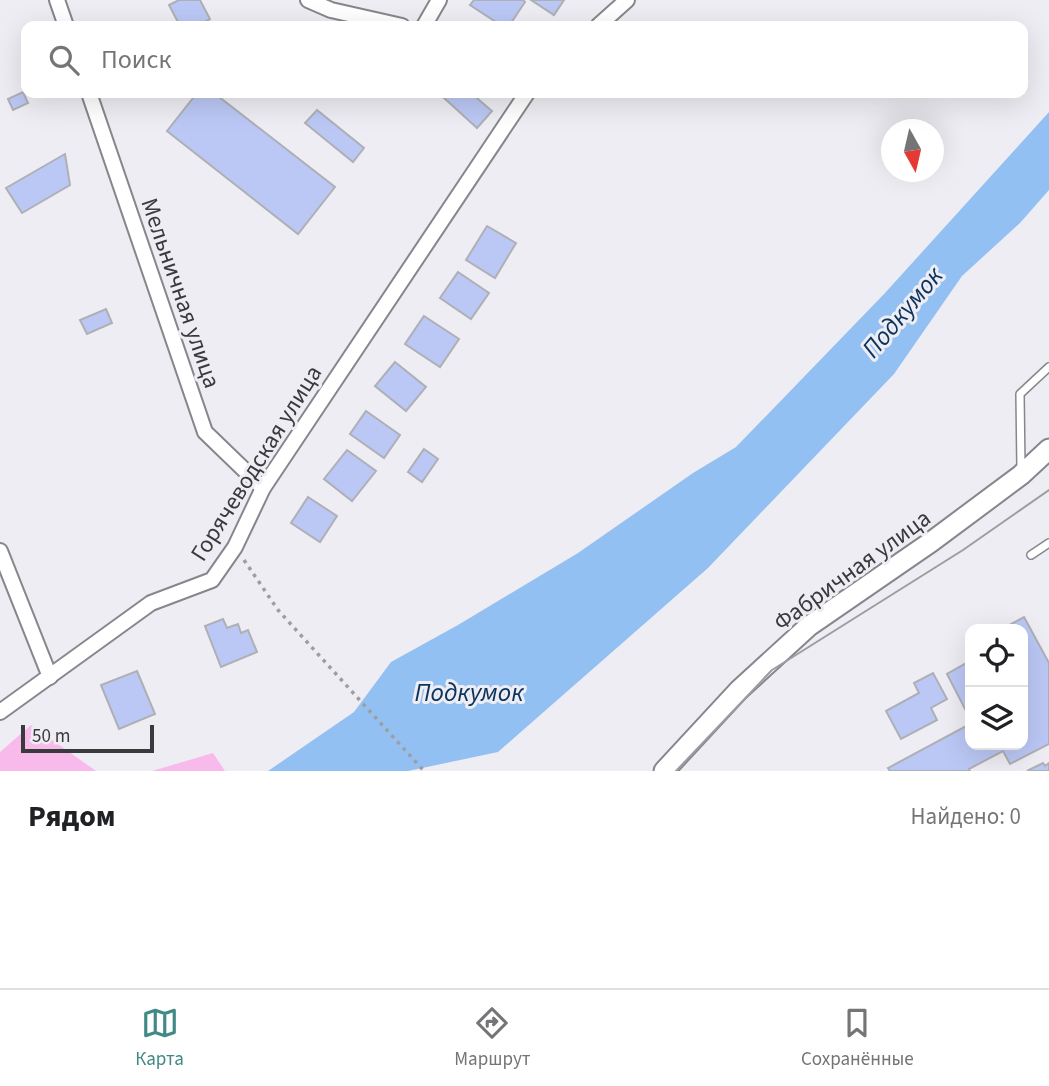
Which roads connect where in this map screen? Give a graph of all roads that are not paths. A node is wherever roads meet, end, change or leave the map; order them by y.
1 (57, 0) edge
2 (308, 0) edge
3 (439, 0) edge
4 (626, 0) edge
5 (64, 21) edge
6 (379, 21) edge
7 (428, 21) edge
8 (603, 21) edge
9 (91, 98) edge
10 (524, 98) edge
11 (1049, 367) edge
12 (1049, 449) edge
13 (1021, 475) junction
14 (263, 488) junction
15 (1049, 543) edge
16 (0, 551) edge
17 (1031, 555) dead end
18 (50, 677) junction
19 (0, 712) edge
20 (664, 771) edge

1 - 5 street
2 - 6 street
3 - 7 street
4 - 8 street
9 - 14 street, Мельничная улица
10 - 14 street, Горячеводская улица
11 - 13 lane
12 - 13 main road, Фабричная улица
13 - 20 main road, Фабричная улица
14 - 18 street, Горячеводская улица
15 - 17 lane
16 - 18 street
18 - 19 street, Горячеводская улица

